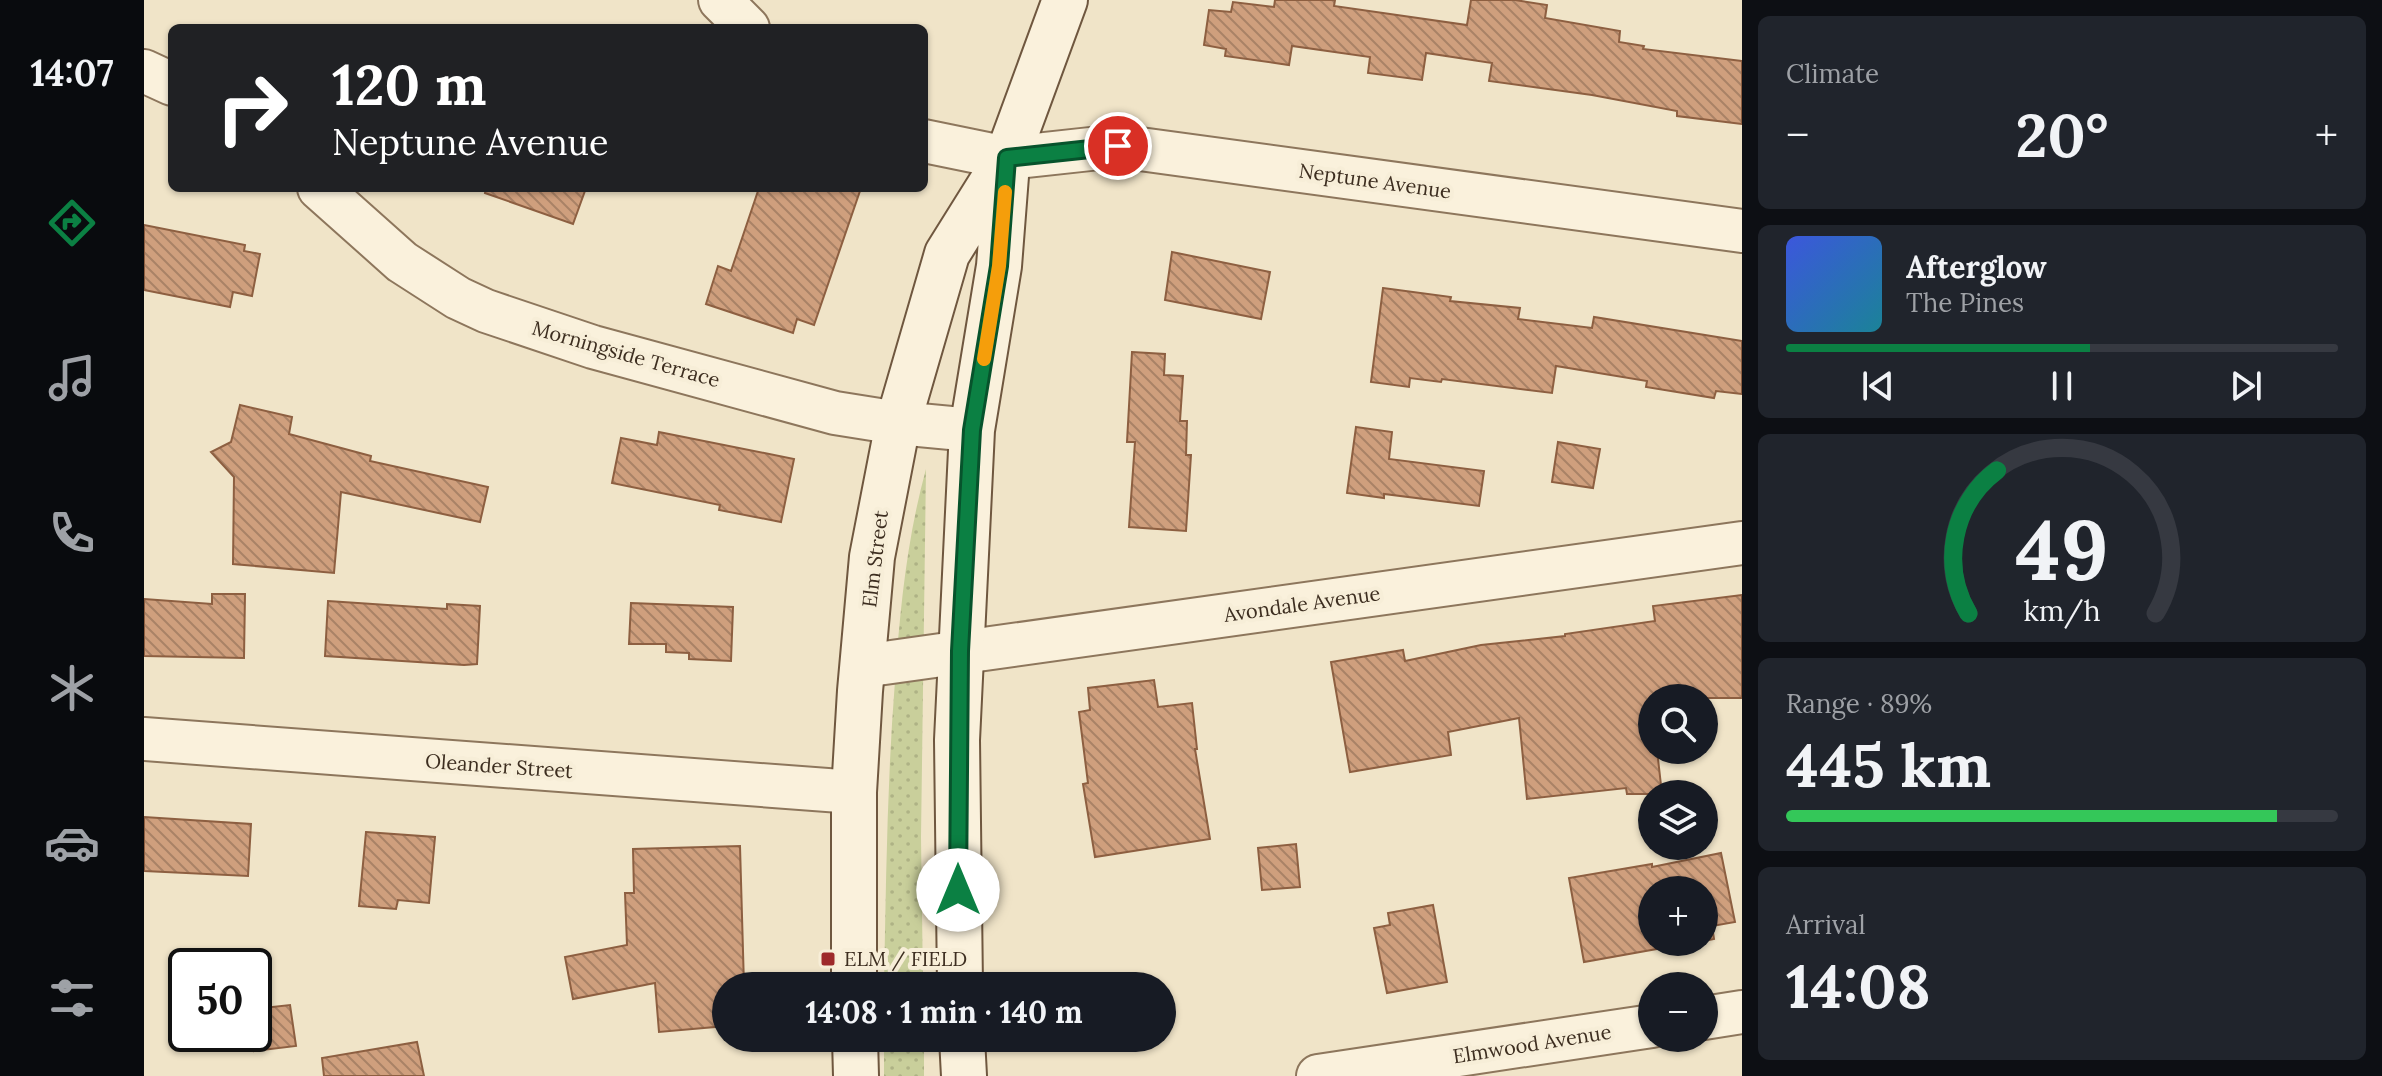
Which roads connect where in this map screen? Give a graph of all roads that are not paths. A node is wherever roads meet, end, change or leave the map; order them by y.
1 (720, 0) edge
2 (1065, 0) edge
3 (744, 24) edge
4 (144, 71) edge
5 (168, 82) edge
6 (928, 142) edge
7 (1007, 158) junction
8 (323, 192) edge
9 (1742, 231) edge
10 (898, 423) junction
11 (972, 430) junction
12 (1742, 543) edge
13 (960, 651) junction
14 (863, 666) junction
15 (144, 739) edge
16 (854, 792) junction
17 (854, 972) edge
18 (960, 972) edge
19 (1742, 1012) edge
20 (1718, 1016) edge
21 (1638, 1028) edge
22 (855, 1052) edge
23 (963, 1052) edge
24 (856, 1076) edge
25 (964, 1076) edge
26 (1318, 1076) edge

1 - 3 street
2 - 7 main road, Elm Street
4 - 5 street
6 - 7 street, Neptune Avenue
7 - 9 street, Neptune Avenue
7 - 10 main road, Elm Street
7 - 11 main road, Elm Street
8 - 10 street, Morningside Terrace
10 - 11 street, Morningside Terrace
10 - 14 main road, Elm Street
11 - 13 main road, Elm Street
12 - 13 street, Avondale Avenue
13 - 14 street, Avondale Avenue
13 - 18 main road, Elm Street
14 - 16 main road, Elm Street
15 - 16 street, Oleander Street
16 - 17 main road, Elm Street
19 - 20 street
21 - 26 street, Elmwood Avenue
22 - 24 main road
23 - 25 main road

